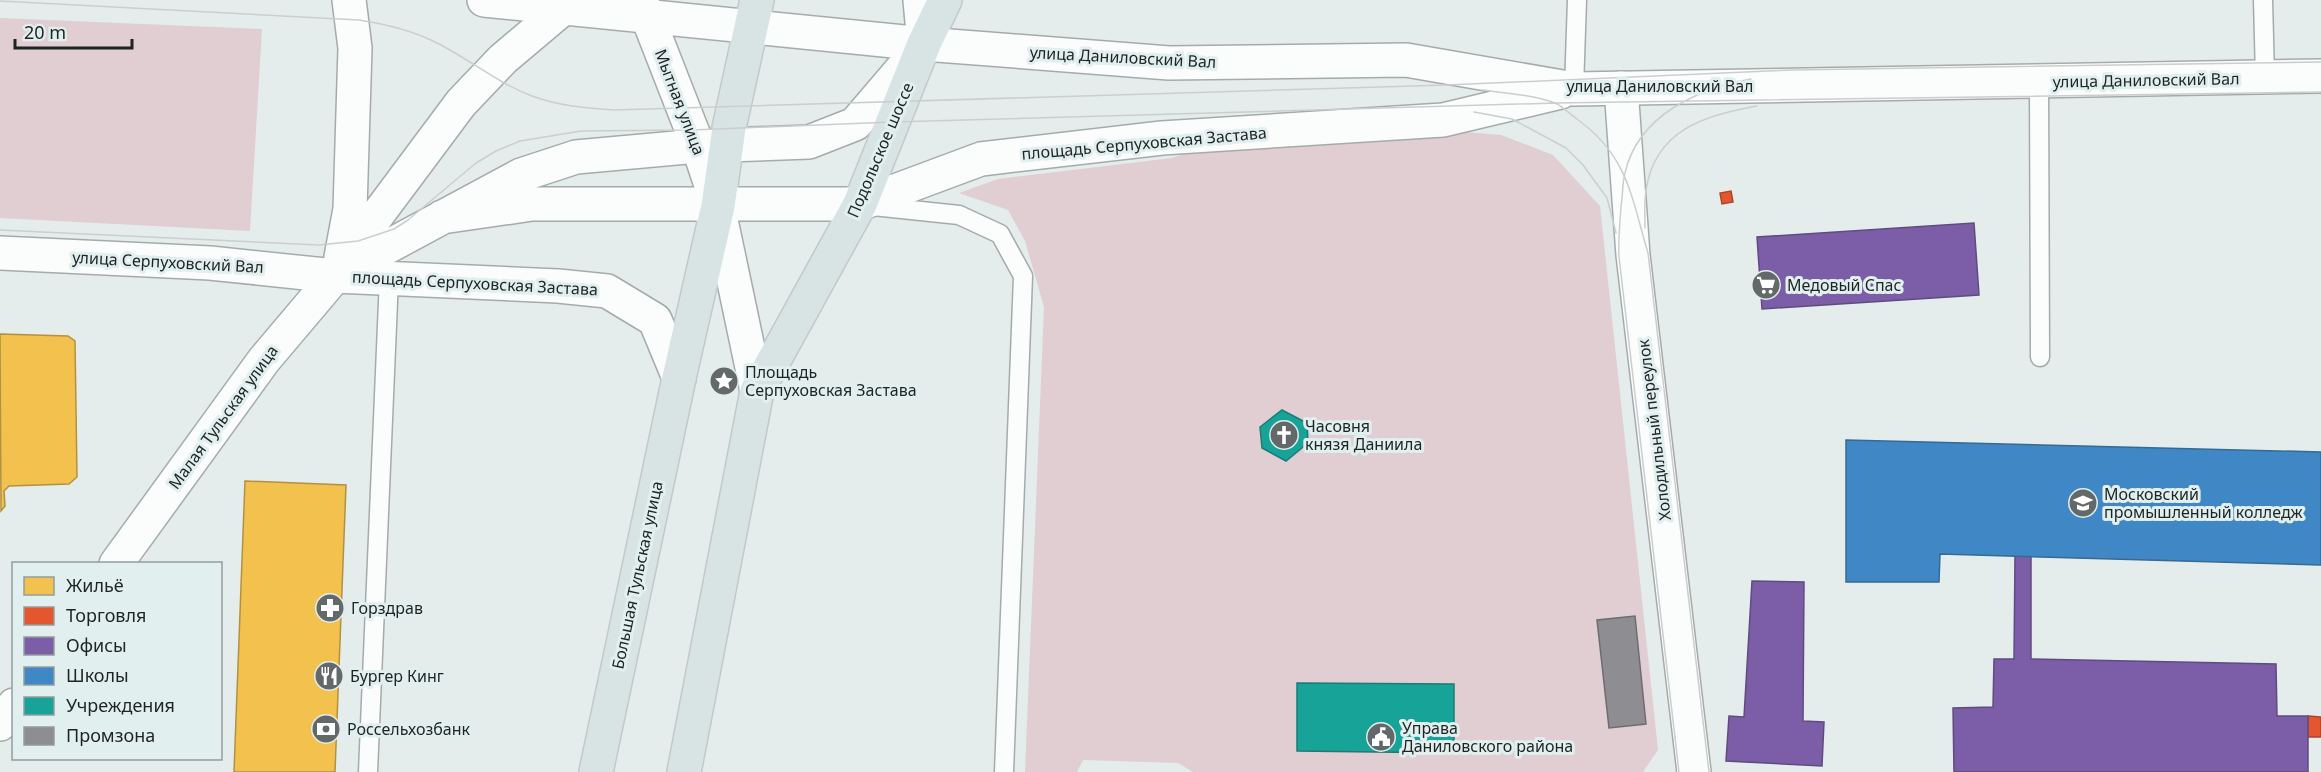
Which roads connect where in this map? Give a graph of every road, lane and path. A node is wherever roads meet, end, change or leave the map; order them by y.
1 (349, 0) edge
2 (484, 0) edge
3 (920, 0) edge
4 (945, 0) edge
5 (1577, 0) edge
6 (2263, 0) edge
7 (569, 4) edge
8 (644, 8) edge
9 (754, 13) edge
10 (924, 44) junction
11 (2321, 76) edge
12 (2265, 77) junction
13 (2039, 83) junction
14 (1621, 88) junction
15 (1574, 89) junction
16 (712, 145) junction
17 (860, 204) junction
18 (718, 206) junction
19 (442, 217) junction
20 (0, 253) edge
21 (335, 276) junction
22 (389, 278) junction
23 (2040, 357) dead end
24 (679, 378) junction
25 (757, 391) junction
26 (117, 562) edge
27 (12, 708) edge
28 (0, 724) edge
29 (368, 772) edge
30 (596, 772) edge
31 (684, 772) edge
32 (1004, 772) edge
33 (1694, 772) edge

1 - 21 main road, площадь Серпуховская Застава
2 - 7 main road
3 - 10 main road
4 - 10 main road, Подольское шоссе
5 - 15 lane
6 - 12 lane
7 - 8 main road
7 - 21 main road, площадь Серпуховская Застава
8 - 9 main road
8 - 16 main road, Мытная улица
9 - 10 main road, улица Даниловский Вал
9 - 16 main road
10 - 15 main road, улица Даниловский Вал
10 - 16 main road, площадь Серпуховская Застава
10 - 17 main road, Подольское шоссе
11 - 12 main road, улица Даниловский Вал
12 - 13 main road, улица Даниловский Вал
13 - 14 main road, улица Даниловский Вал
13 - 23 lane
14 - 15 main road, улица Даниловский Вал
14 - 33 main road, Холодильный переулок
15 - 17 main road, площадь Серпуховская Застава
16 - 18 main road
16 - 19 main road, площадь Серпуховская Застава
17 - 18 main road, площадь Серпуховская Застава
17 - 25 main road, Подольское шоссе
17 - 32 lane
18 - 19 main road, площадь Серпуховская Застава
18 - 24 main road
18 - 25 main road
19 - 21 main road, площадь Серпуховская Застава
20 - 21 main road, улица Серпуховский Вал
21 - 22 main road, площадь Серпуховская Застава
21 - 26 main road, Малая Тульская улица
22 - 24 main road, площадь Серпуховская Застава
22 - 29 lane
24 - 30 main road, Большая Тульская улица
25 - 31 main road
27 - 28 main road

